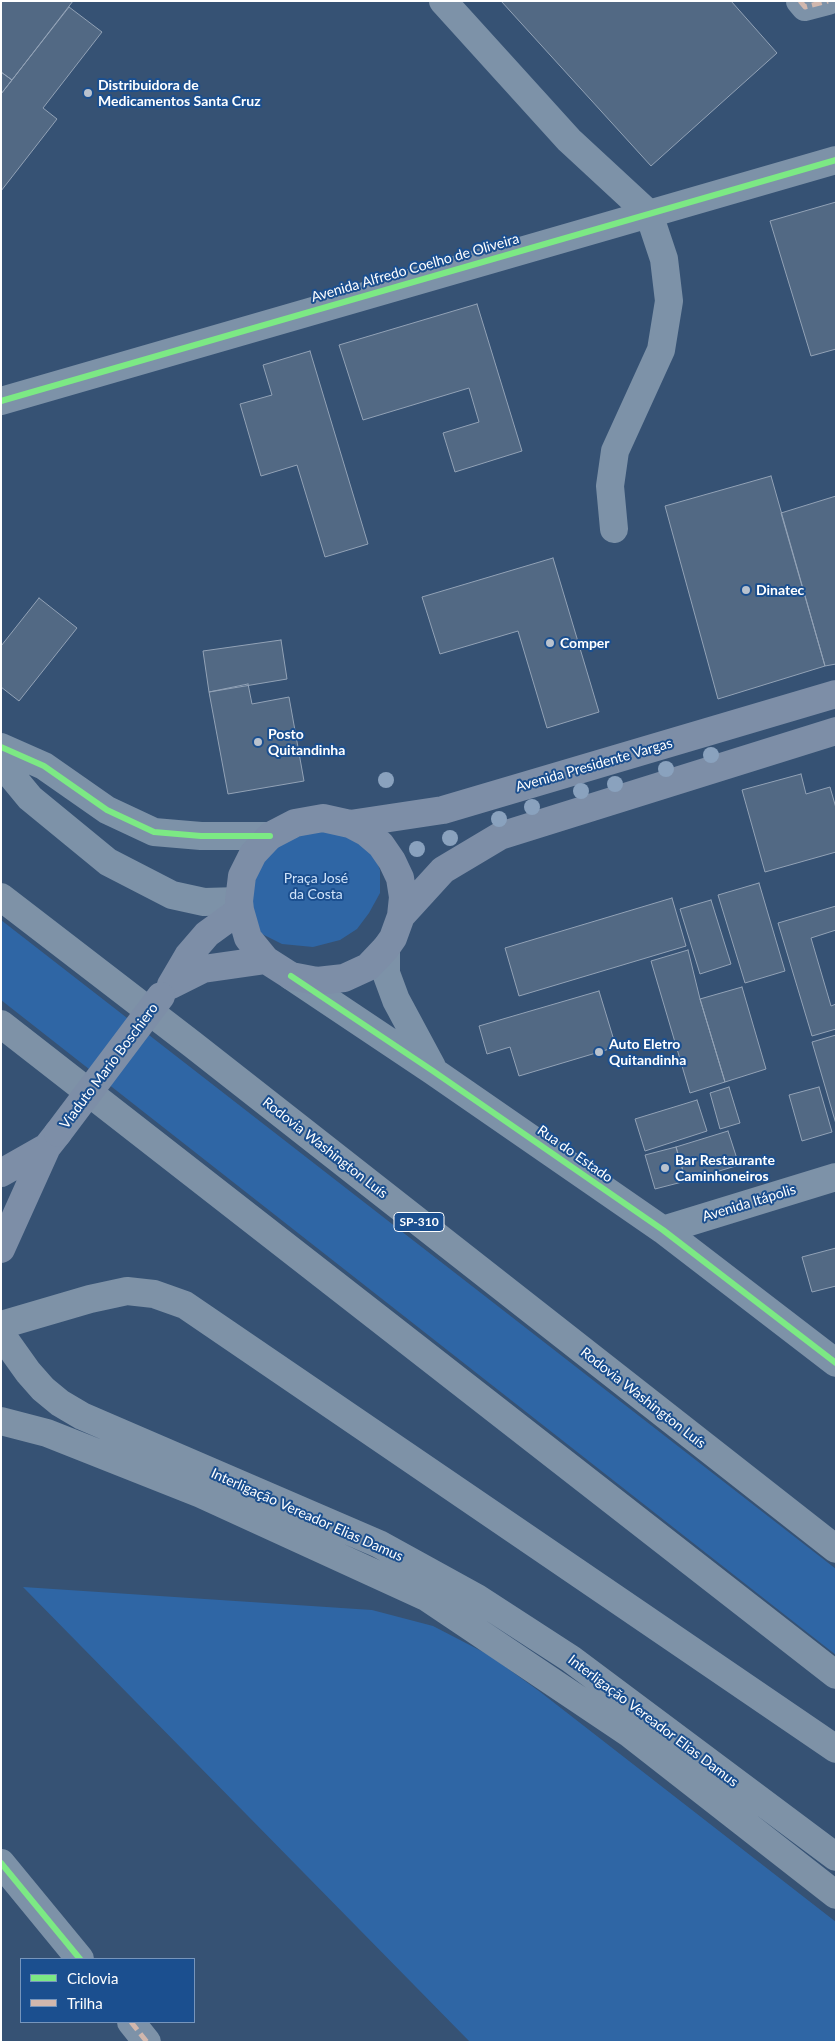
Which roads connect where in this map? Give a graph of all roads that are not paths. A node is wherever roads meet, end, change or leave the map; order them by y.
1 (443, 1) edge
2 (800, 1) edge
3 (828, 1) edge
4 (836, 160) edge
5 (649, 214) junction
6 (1, 402) edge
7 (614, 529) dead end
8 (836, 694) edge
9 (836, 731) edge
10 (1, 747) edge
11 (1, 763) edge
12 (350, 824) junction
13 (270, 836) junction
14 (1, 897) edge
15 (239, 905) junction
16 (401, 916) junction
17 (386, 948) junction
18 (266, 960) junction
19 (291, 976) junction
20 (166, 990) junction
21 (1, 1024) edge
22 (434, 1071) junction
23 (53, 1140) junction
24 (1, 1173) edge
25 (836, 1177) edge
26 (663, 1230) junction
27 (1, 1249) edge
28 (1, 1325) edge
29 (1, 1334) edge
30 (836, 1363) edge
31 (1, 1421) edge
32 (836, 1549) edge
33 (836, 1675) edge
34 (836, 1749) edge
35 (836, 1857) edge
36 (1, 1863) edge
37 (836, 1895) edge
38 (79, 1958) edge
39 (132, 2023) edge
40 (147, 2042) edge

1 - 5 street
2 - 3 street
4 - 5 street, Avenida Alfredo Coelho de Oliveira
5 - 6 street, Avenida Alfredo Coelho de Oliveira
5 - 7 street
8 - 12 main road, Avenida Presidente Vargas
9 - 16 main road
10 - 13 street
11 - 15 street
12 - 13 main road
12 - 16 main road
13 - 15 main road
14 - 32 highway, Rodovia Washington Luís / SP-310
15 - 18 main road
15 - 20 main road, Viaduto Mario Boschiero
16 - 17 main road
17 - 19 main road
17 - 22 street, Rua do Estado
18 - 19 main road
18 - 20 main road
19 - 22 street, Rua do Estado
20 - 23 main road, Viaduto Mario Boschiero, bridge
21 - 33 highway
22 - 26 street, Rua do Estado
23 - 24 main road
23 - 27 main road
25 - 26 street, Avenida Itápolis
26 - 30 street, Rua do Estado
28 - 34 highway
29 - 35 highway, Interligação Vereador Elias Damus
31 - 37 highway, Interligação Vereador Elias Damus
36 - 38 street
39 - 40 street

